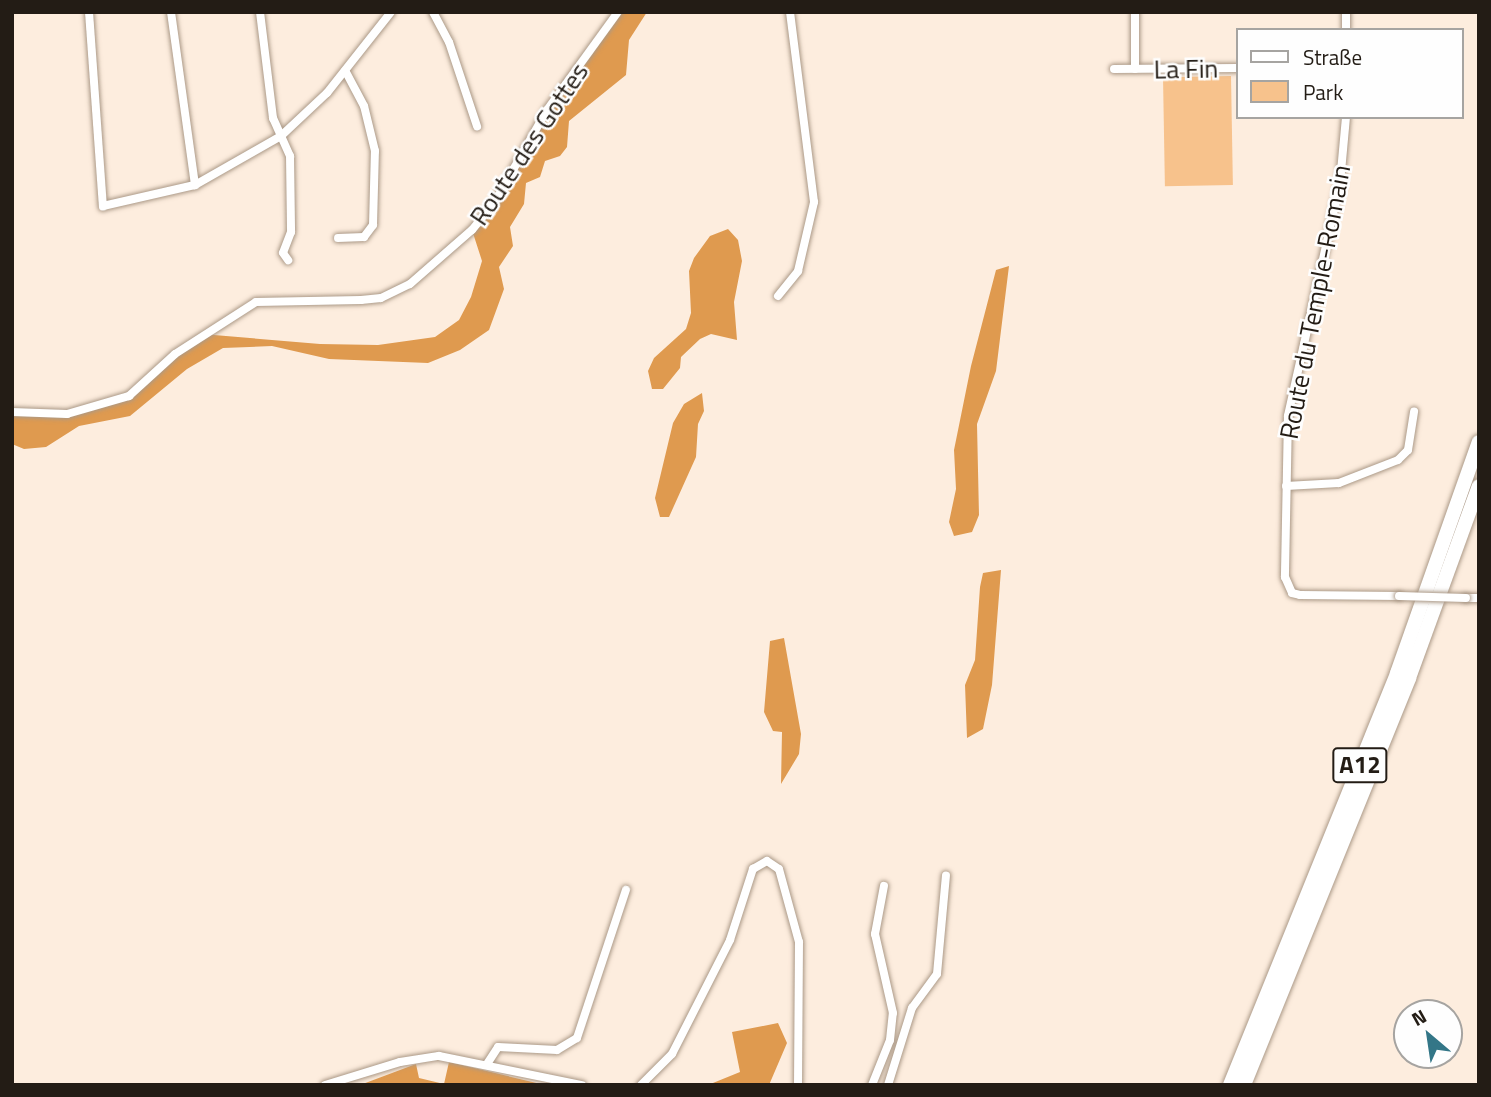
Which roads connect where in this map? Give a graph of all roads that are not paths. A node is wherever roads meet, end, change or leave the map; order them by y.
1 (89, 12) edge
2 (171, 12) edge
3 (260, 12) edge
4 (391, 12) edge
5 (433, 12) edge
6 (618, 12) edge
7 (790, 12) edge
8 (1135, 12) edge
9 (1236, 68) edge
10 (1114, 69) dead end
11 (1135, 69) junction
12 (345, 71) junction
13 (1346, 119) edge
14 (477, 126) dead end
15 (281, 136) junction
16 (195, 185) junction
17 (338, 238) dead end
18 (288, 260) dead end
19 (778, 296) dead end
20 (1414, 411) dead end
21 (12, 412) edge
22 (1479, 442) edge
23 (1286, 486) junction
24 (1479, 486) edge
25 (1479, 598) edge
26 (946, 875) dead end
27 (884, 886) dead end
28 (626, 890) dead end
29 (487, 1064) junction
30 (325, 1085) edge
31 (582, 1085) edge
32 (641, 1085) edge
33 (798, 1085) edge
34 (872, 1085) edge
35 (888, 1085) edge
36 (1230, 1085) edge
37 (1244, 1085) edge

1 - 16 street
2 - 16 street
3 - 15 street
4 - 12 street
5 - 14 street
6 - 21 street, Route des Gottes
7 - 19 street
8 - 11 street, La Fin
9 - 11 street, La Fin
10 - 11 street, La Fin
12 - 15 street
12 - 17 street
13 - 23 street, Route du Temple-Romain
15 - 16 street
15 - 18 street
20 - 23 street
22 - 36 highway, A12
23 - 25 street, Route du Temple-Romain, bridge
24 - 37 highway, A12
26 - 35 street
27 - 34 street
28 - 29 street
29 - 30 street
29 - 31 street
32 - 33 street

